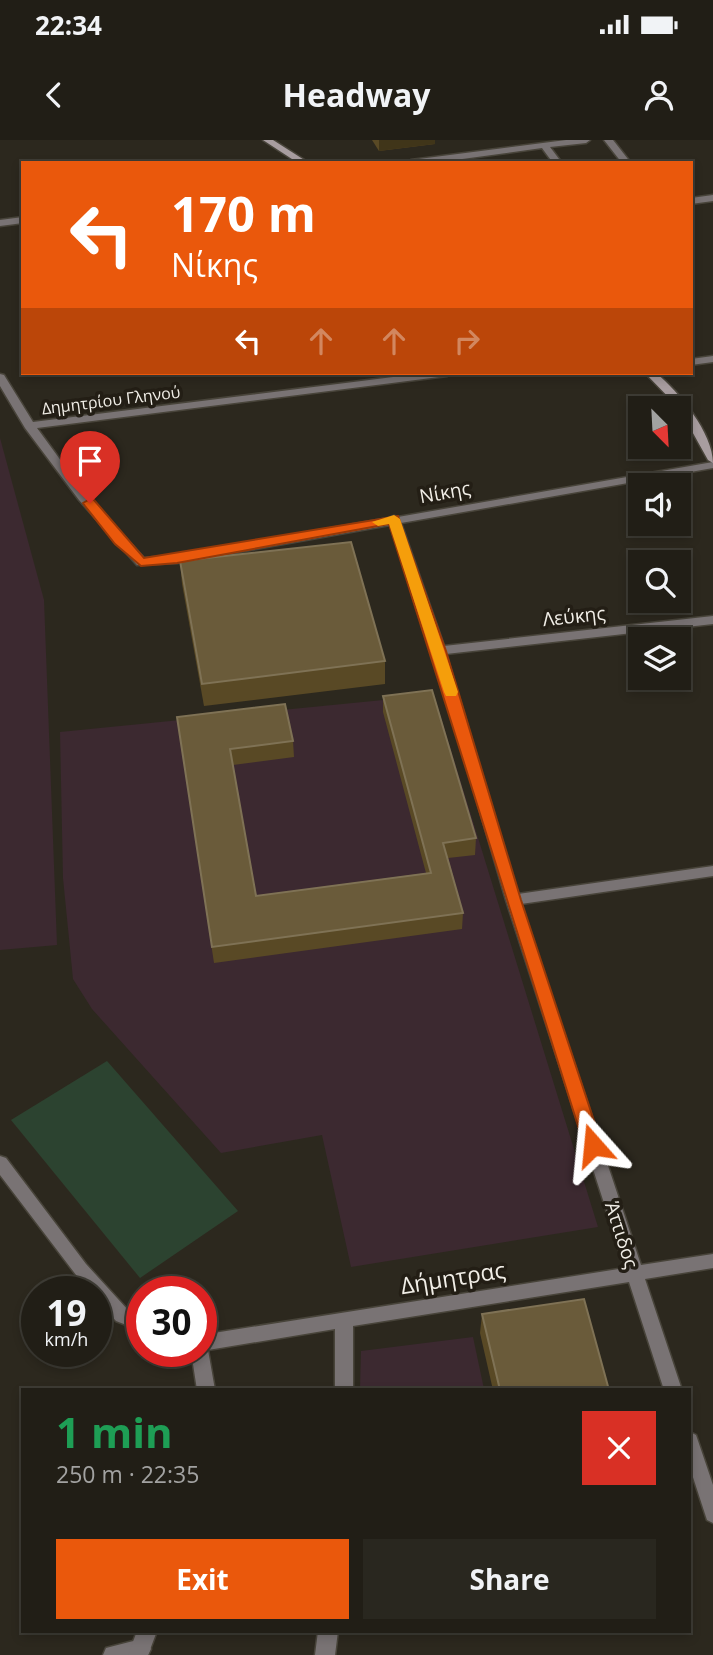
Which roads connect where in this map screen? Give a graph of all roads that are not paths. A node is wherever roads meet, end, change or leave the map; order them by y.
1 (267, 140) edge
2 (586, 140) edge
3 (608, 140) edge
4 (545, 146) junction
5 (302, 161) edge
6 (445, 161) edge
7 (556, 161) edge
8 (625, 161) edge
9 (713, 198) edge
10 (693, 201) edge
11 (21, 220) edge
12 (0, 223) edge
13 (713, 359) edge
14 (693, 362) edge
15 (431, 375) edge
16 (653, 375) edge
17 (0, 377) edge
18 (29, 426) junction
19 (713, 460) edge
20 (713, 465) edge
21 (394, 519) junction
22 (713, 620) edge
23 (439, 651) junction
24 (713, 871) edge
25 (513, 900) junction
26 (0, 1163) edge
27 (713, 1261) edge
28 (635, 1273) junction
29 (126, 1317) edge
30 (344, 1320) junction
31 (217, 1340) edge
32 (202, 1367) edge
33 (206, 1388) edge
34 (344, 1388) edge
35 (672, 1388) edge
36 (691, 1444) edge
37 (713, 1514) edge
38 (328, 1633) edge
39 (142, 1645) edge
40 (113, 1655) edge
41 (325, 1655) edge

1 - 5 main road
2 - 4 street
3 - 8 street
4 - 6 street
4 - 7 street
9 - 10 street
11 - 12 street
13 - 14 street
15 - 18 street, Δημητρίου Γληνού
16 - 19 main road
17 - 18 street
18 - 21 street, Νίκης
20 - 21 street, Νίκης
21 - 23 street, Άττιδος
22 - 23 street, Λεύκης
23 - 25 street, Άττιδος
24 - 25 street
25 - 28 street, Άττιδος
26 - 29 street
27 - 28 street, Δήμητρας
28 - 30 street, Δήμητρας
28 - 35 street, Άττιδος
30 - 31 street, Δήμητρας
30 - 34 street
32 - 33 street
36 - 37 street
38 - 41 street
39 - 40 street

